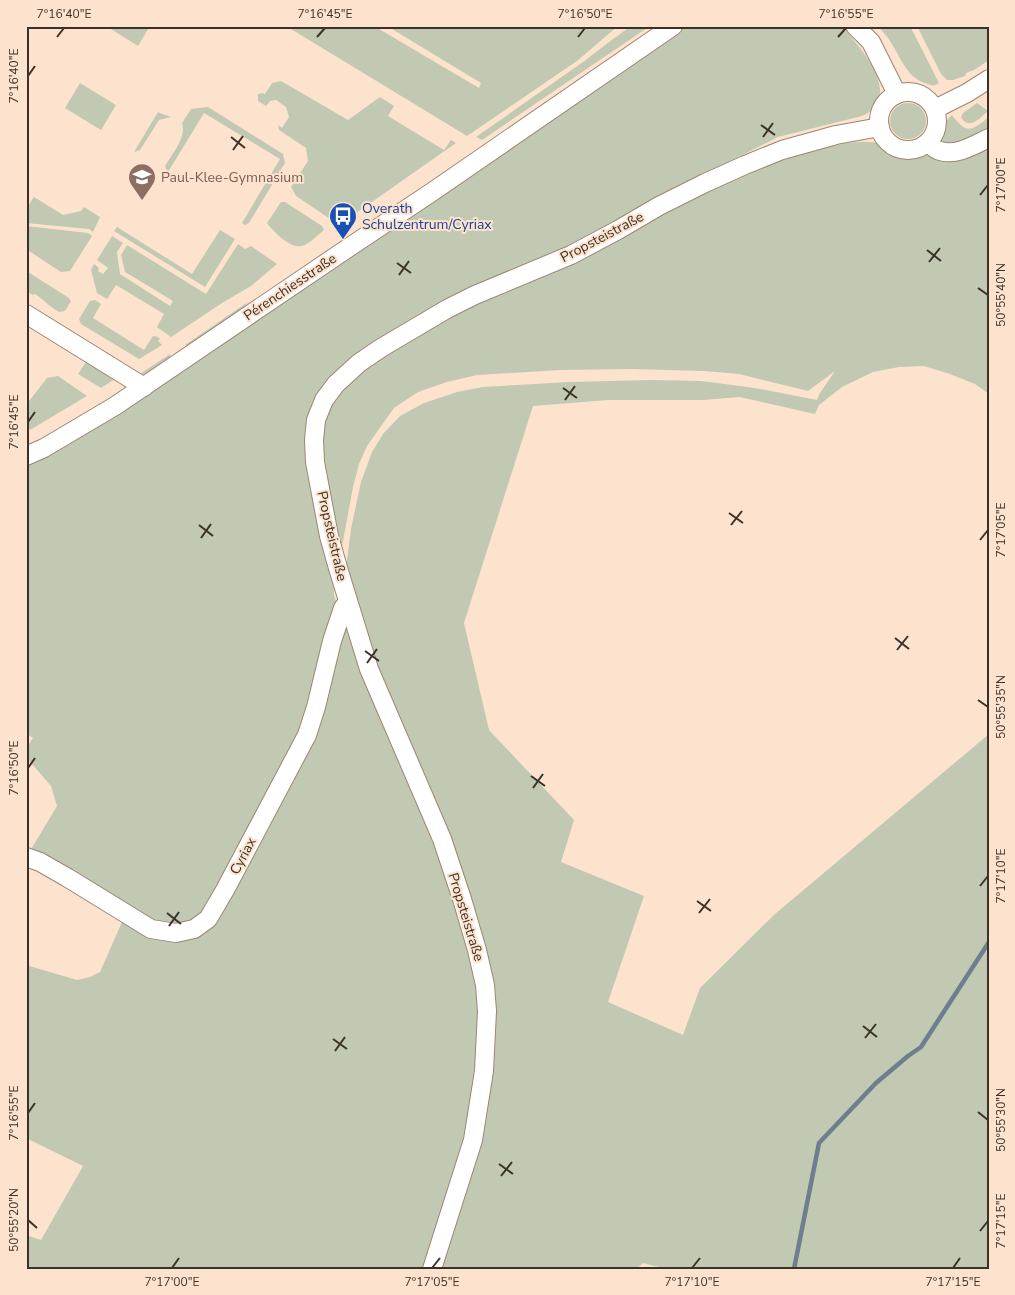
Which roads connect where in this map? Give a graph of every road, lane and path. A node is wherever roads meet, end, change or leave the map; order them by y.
1 (673, 26) edge
2 (855, 26) edge
3 (987, 81) edge
4 (897, 94) junction
5 (935, 109) junction
6 (880, 126) junction
7 (989, 138) edge
8 (928, 142) junction
9 (26, 314) edge
10 (144, 387) junction
11 (26, 456) edge
12 (348, 602) junction
13 (26, 857) edge
14 (432, 1269) edge

1 - 10 street, Pérenchiesstraße
2 - 4 street
3 - 5 street
4 - 5 street
4 - 6 street
5 - 8 street
6 - 8 street
6 - 12 street, Propsteistraße
7 - 8 street
9 - 10 street
10 - 11 street, Pérenchiesstraße
12 - 13 street, Cyriax
12 - 14 street, Propsteistraße

